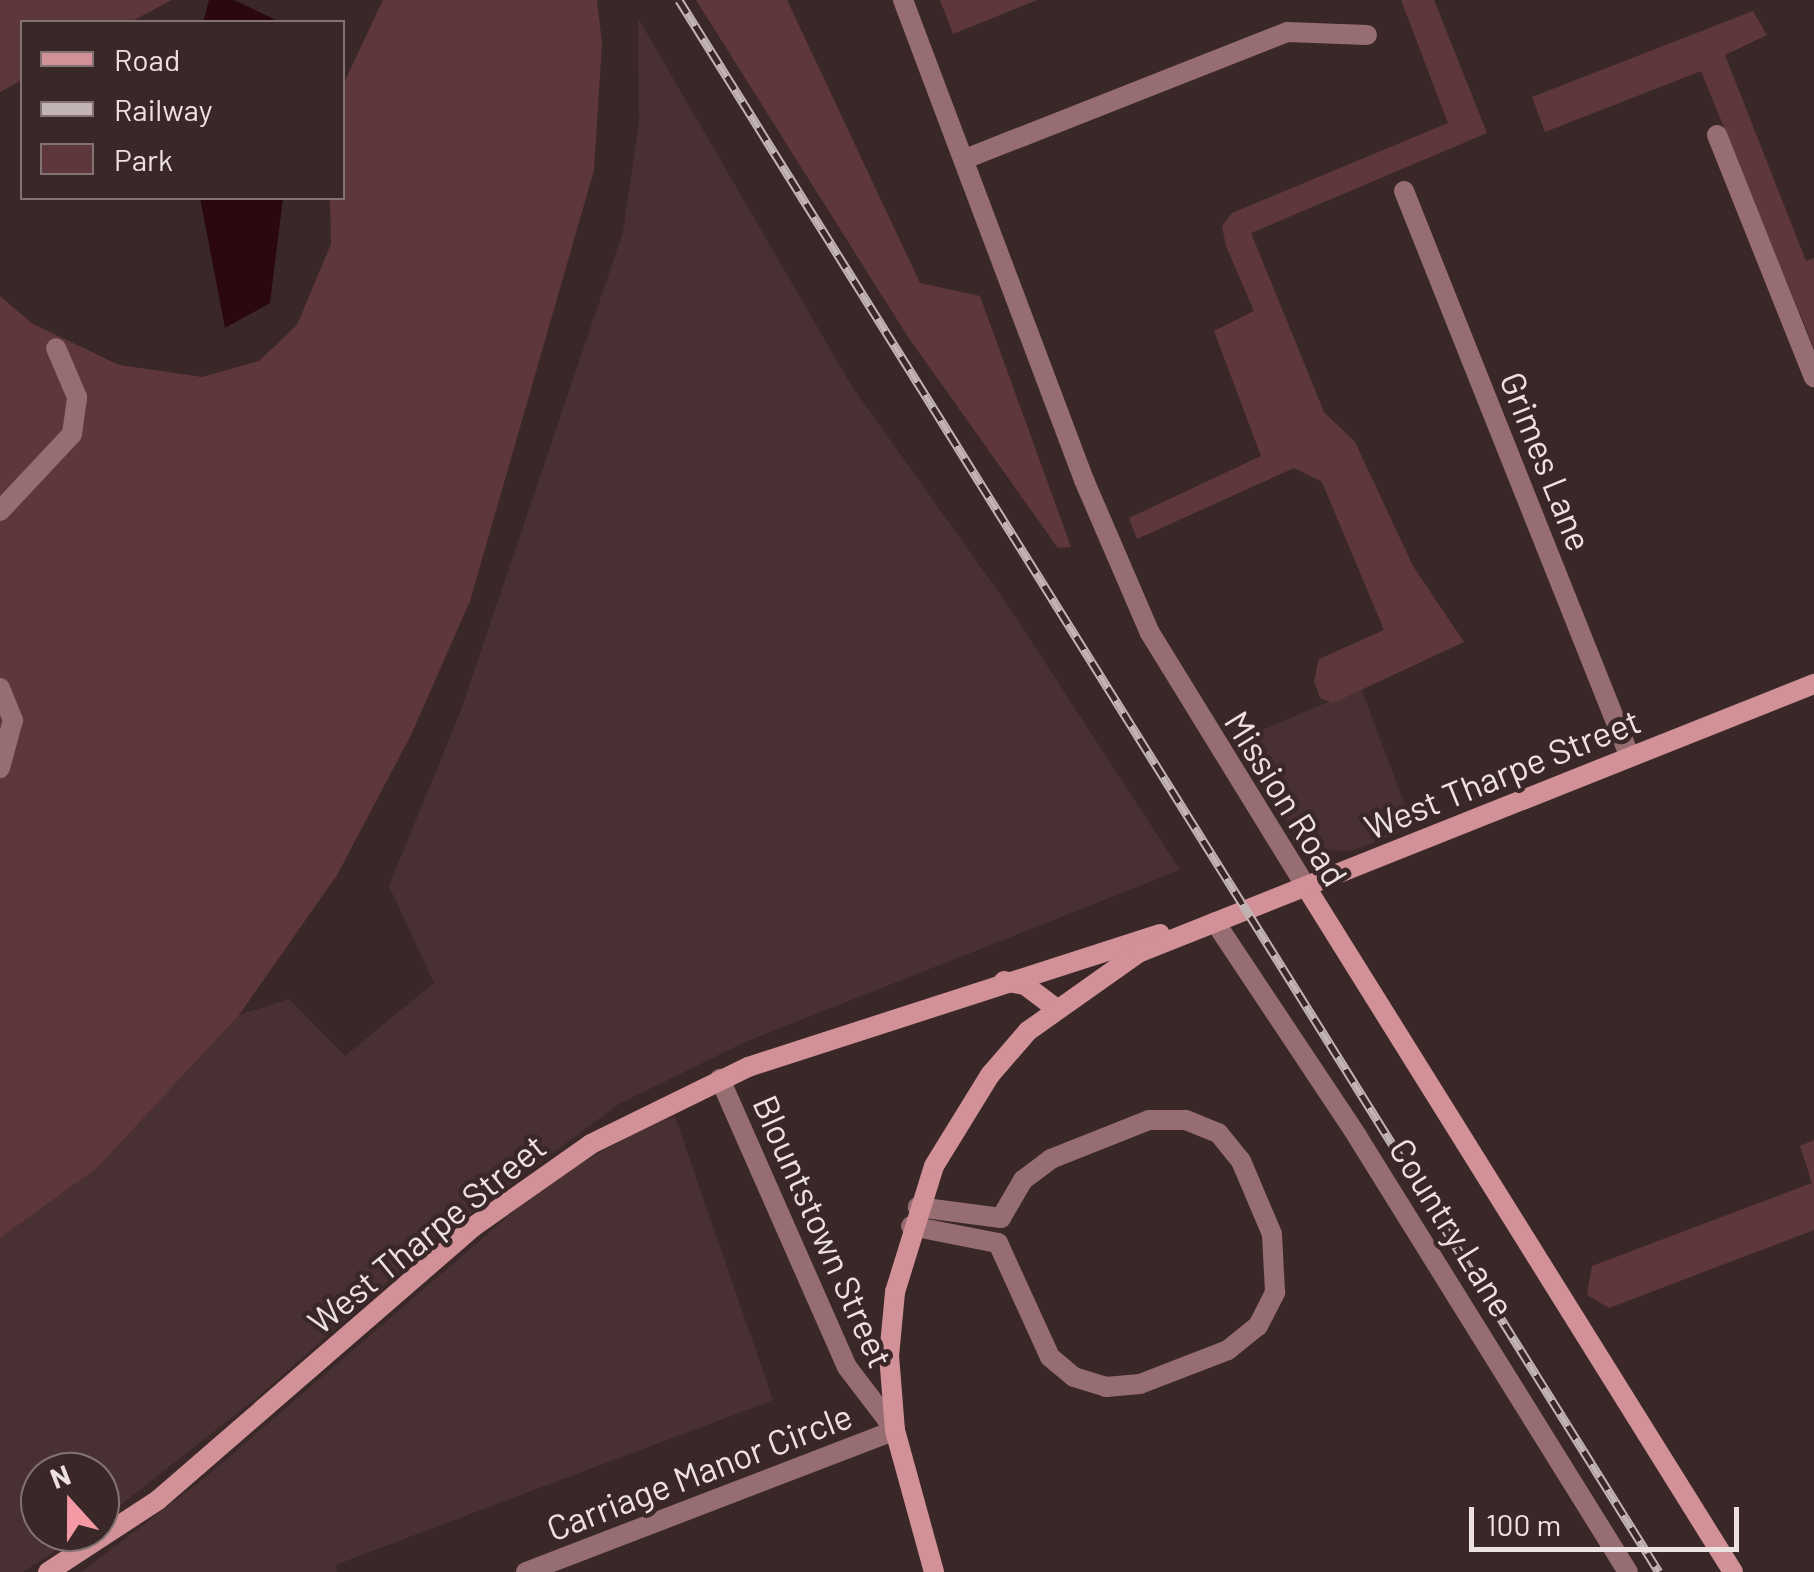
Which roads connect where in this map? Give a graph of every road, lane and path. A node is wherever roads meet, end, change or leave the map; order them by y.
1 (903, 0) edge
2 (1367, 35) dead end
3 (1717, 135) dead end
4 (965, 159) junction
5 (1404, 191) dead end
6 (56, 348) dead end
7 (1814, 377) edge
8 (0, 511) edge
9 (1814, 684) edge
10 (0, 688) edge
11 (1630, 755) junction
12 (0, 768) edge
13 (1306, 887) junction
14 (1215, 922) junction
15 (1002, 981) junction
16 (1054, 1007) junction
17 (720, 1079) junction
18 (914, 1216) junction
19 (980, 1228) junction
20 (894, 1430) junction
21 (48, 1572) edge
22 (526, 1572) edge
23 (934, 1572) edge
24 (1628, 1572) edge
25 (1733, 1572) edge

1 - 4 street, Mission Road
2 - 4 street
3 - 7 street
4 - 13 street, Mission Road
5 - 11 street, Grimes Lane
6 - 8 street
9 - 11 main road, West Tharpe Street
10 - 12 street
11 - 13 main road, West Tharpe Street
13 - 14 main road, West Tharpe Street
13 - 25 main road, Mission Road
14 - 15 main road, West Tharpe Street
14 - 16 main road
14 - 24 street, Country Lane
15 - 16 main road
15 - 17 main road, West Tharpe Street
16 - 18 main road
17 - 20 street, Blountstown Street
17 - 21 main road, West Tharpe Street
18 - 19 street
18 - 20 main road
19 - 19 street
20 - 22 street, Carriage Manor Circle
20 - 23 main road, Blountstown Street

